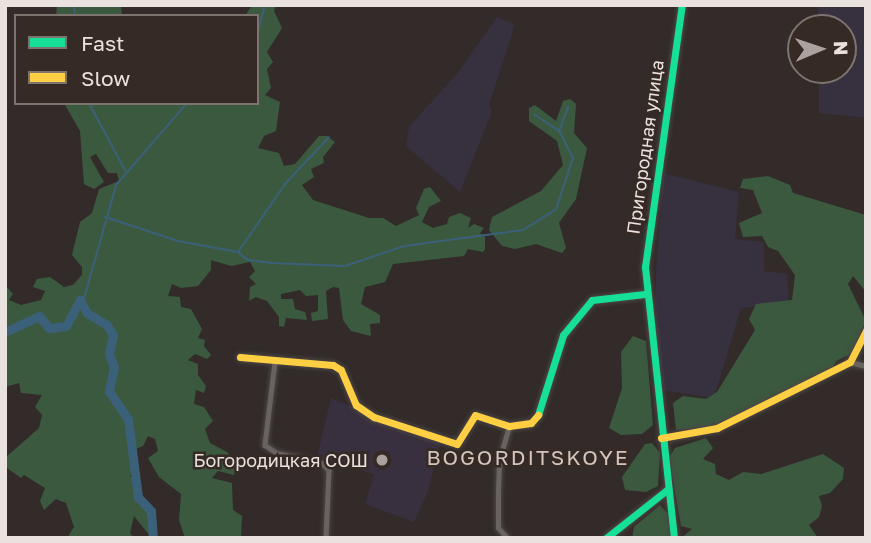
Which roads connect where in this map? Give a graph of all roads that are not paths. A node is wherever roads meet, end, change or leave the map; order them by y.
1 (682, 5) edge
2 (645, 294) junction
3 (866, 330) edge
4 (240, 357) dead end
5 (275, 362) junction
6 (850, 362) junction
7 (866, 366) edge
8 (509, 426) junction
9 (662, 438) junction
10 (668, 489) junction
11 (326, 538) edge
12 (507, 538) edge
13 (606, 538) edge
14 (674, 538) edge

1 - 2 street, Пригородная улица
2 - 8 street
2 - 9 street, Пригородная улица
3 - 6 street
4 - 5 street
5 - 8 street
5 - 11 street
6 - 7 street
6 - 9 street
8 - 12 street
9 - 10 street, Пригородная улица
10 - 13 street
10 - 14 street, Пригородная улица

